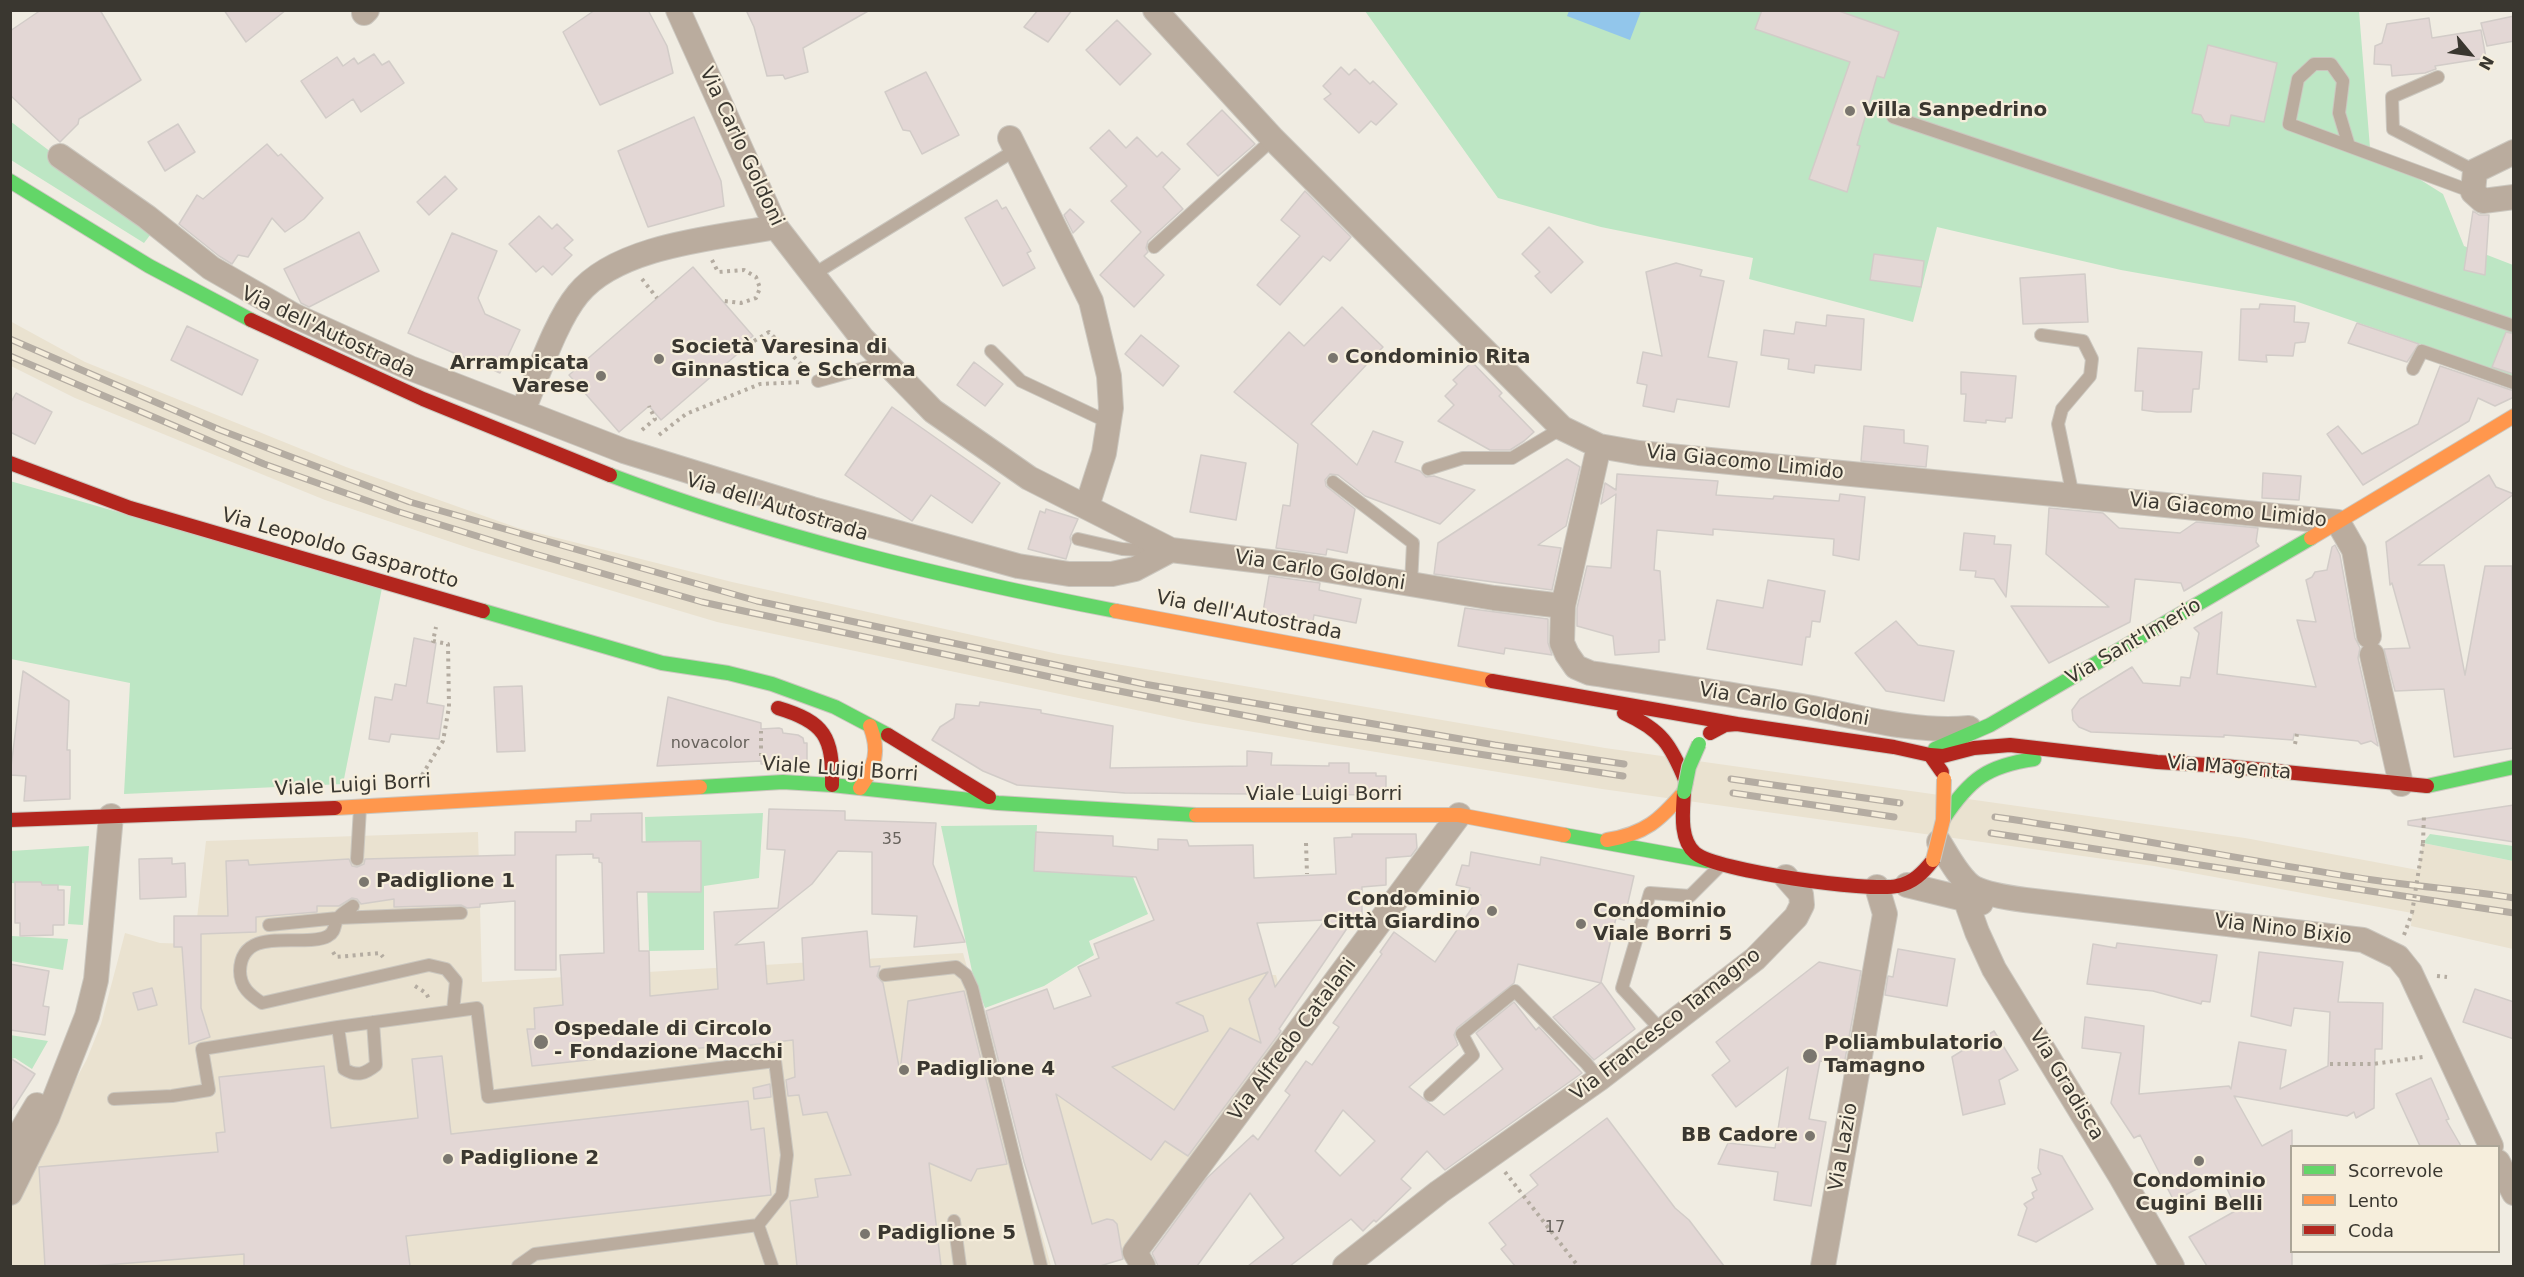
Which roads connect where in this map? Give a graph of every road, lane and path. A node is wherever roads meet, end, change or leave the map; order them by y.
1 (678, 10) edge
2 (1155, 10) edge
3 (2438, 77) dead end
4 (1893, 117) dead end
5 (1273, 139) junction
6 (1013, 143) joint
7 (2349, 146) junction
8 (2514, 152) edge
9 (60, 156) dead end
10 (10, 181) edge
11 (2474, 182) junction
12 (2514, 197) edge
13 (776, 227) junction
14 (703, 240) junction
15 (1154, 248) dead end
16 (813, 274) junction
17 (724, 301) dead end
18 (2514, 326) edge
19 (2041, 335) dead end
20 (754, 341) dead end
21 (991, 351) dead end
22 (886, 363) junction
23 (2413, 369) dead end
24 (818, 381) junction
25 (2514, 383) edge
26 (649, 406) dead end
27 (523, 410) junction
28 (2514, 416) edge
29 (1108, 422) junction
30 (1562, 428) junction
31 (1599, 446) junction
32 (10, 463) edge
33 (1428, 469) dead end
34 (1333, 482) dead end
35 (2073, 496) junction
36 (1087, 506) junction
37 (2338, 522) junction
38 (1078, 539) dead end
39 (1169, 551) junction
40 (1411, 585) junction
41 (1563, 606) junction
42 (444, 628) dead end
43 (662, 663) junction
44 (704, 684) dead end
45 (1592, 700) junction
46 (766, 704) dead end
47 (1737, 724) junction
48 (870, 726) junction
49 (1986, 727) junction
50 (2297, 734) dead end
51 (2295, 748) dead end
52 (2058, 750) junction
53 (1927, 754) junction
54 (2514, 767) edge
55 (417, 783) dead end
56 (2400, 784) junction
57 (832, 785) junction
58 (1685, 787) junction
59 (861, 788) junction
60 (998, 803) junction
61 (361, 807) junction
62 (1459, 815) junction
63 (2424, 815) dead end
64 (111, 816) junction
65 (1944, 818) junction
66 (10, 820) edge
67 (1306, 834) dead end
68 (1593, 842) junction
69 (1936, 851) junction
70 (357, 859) dead end
71 (1714, 863) junction
72 (1307, 874) dead end
73 (1786, 877) junction
74 (1907, 885) junction
75 (1876, 886) junction
76 (2025, 900) junction
77 (1966, 901) junction
78 (353, 906) dead end
79 (461, 913) dead end
80 (338, 918) junction
81 (269, 925) dead end
82 (2402, 941) dead end
83 (885, 975) dead end
84 (453, 1011) junction
85 (373, 1022) junction
86 (338, 1027) junction
87 (1662, 1031) junction
88 (2447, 1053) junction
89 (70, 1060) junction
90 (2330, 1065) dead end
91 (1599, 1079) junction
92 (1430, 1095) dead end
93 (114, 1099) dead end
94 (2491, 1145) edge
95 (10, 1150) edge
96 (1492, 1155) junction
97 (2500, 1164) edge
98 (10, 1193) edge
99 (2514, 1193) edge
100 (954, 1221) dead end
101 (758, 1225) junction
102 (518, 1266) edge
103 (772, 1266) edge
104 (960, 1266) edge
105 (1041, 1266) edge
106 (1143, 1266) edge
107 (1345, 1266) edge
108 (1578, 1266) edge
109 (1823, 1266) edge
110 (2172, 1266) edge

1 - 13 street, Via Carlo Goldoni
2 - 5 street, Via Giacomo Limido
3 - 11 lane
4 - 18 lane
5 - 15 lane
5 - 30 street, Via Giacomo Limido
6 - 16 lane
6 - 29 street
7 - 7 lane
7 - 11 lane
8 - 11 street
9 - 27 street
10 - 45 main road, Via dell'Autostrada
11 - 12 street
13 - 14 street
13 - 16 street, Via Carlo Goldoni
14 - 17 path
14 - 27 street
16 - 22 street, Via Carlo Goldoni
19 - 35 lane
20 - 24 path
21 - 29 lane
22 - 24 lane
22 - 36 street, Via Carlo Goldoni
23 - 25 lane
24 - 26 path
27 - 39 street
28 - 37 main road, Via Sant'Imerio
29 - 36 street
30 - 31 street, Via Giacomo Limido
30 - 33 lane
31 - 35 street, Via Giacomo Limido
31 - 41 street, Via Carlo Goldoni
32 - 43 main road, Via Leopoldo Gasparotto
34 - 40 lane
35 - 37 street, Via Giacomo Limido
36 - 39 street, Via Carlo Goldoni
37 - 49 main road, Via Sant'Imerio
37 - 56 street
38 - 39 lane
39 - 40 street, Via Carlo Goldoni
40 - 41 street, Via Carlo Goldoni
41 - 49 street, Via Carlo Goldoni
42 - 55 path
43 - 44 main road, Via Leopoldo Gasparotto
43 - 48 main road, Via Leopoldo Gasparotto
45 - 47 main road, Via Magenta
45 - 58 main road
46 - 57 main road
47 - 53 main road, Via Magenta
47 - 58 main road, bridge
48 - 59 main road
48 - 60 main road, Via Leopoldo Gasparotto
49 - 53 main road, Via Sant'Imerio
50 - 51 path
52 - 53 main road, Via Magenta
52 - 56 main road, Via Magenta
52 - 65 main road, Via Magenta
53 - 65 main road, bridge
54 - 56 main road, Via Magenta
57 - 59 main road, Viale Luigi Borri
57 - 61 main road, Viale Luigi Borri
58 - 68 main road, Viale Luigi Borri
58 - 71 main road
59 - 60 main road, Viale Luigi Borri
60 - 62 main road, Viale Luigi Borri
61 - 64 main road, Viale Luigi Borri
61 - 70 lane
62 - 68 main road, Viale Luigi Borri
62 - 106 street, Via Alfredo Catalani
63 - 82 path, bridge
64 - 66 main road, Viale Luigi Borri
64 - 89 street
65 - 69 main road, bridge
67 - 72 path
68 - 71 main road, Viale Luigi Borri
69 - 74 main road
69 - 76 street, Via Nino Bixio
71 - 73 main road, Viale Luigi Borri
71 - 87 lane
73 - 75 main road, Viale Luigi Borri
73 - 87 street, Via Francesco Tamagno
74 - 75 main road, Viale Luigi Borri
74 - 77 street, Via Nino Bixio
75 - 109 street, Via Lazio
76 - 77 street, Via Nino Bixio
76 - 88 street, Via Nino Bixio
77 - 110 street, Via Gradisca
78 - 80 lane
79 - 80 lane
80 - 81 lane
80 - 84 lane
83 - 105 lane
84 - 85 lane
84 - 101 lane
85 - 86 lane
85 - 86 lane
86 - 93 lane
87 - 91 street, Via Francesco Tamagno
88 - 90 path
88 - 94 street, Via Nino Bixio
89 - 95 street
89 - 98 street
91 - 92 lane
91 - 96 street, Via Francesco Tamagno
96 - 107 street, Via Francesco Tamagno
96 - 108 path
97 - 99 street
100 - 104 lane
101 - 102 lane
101 - 103 lane

